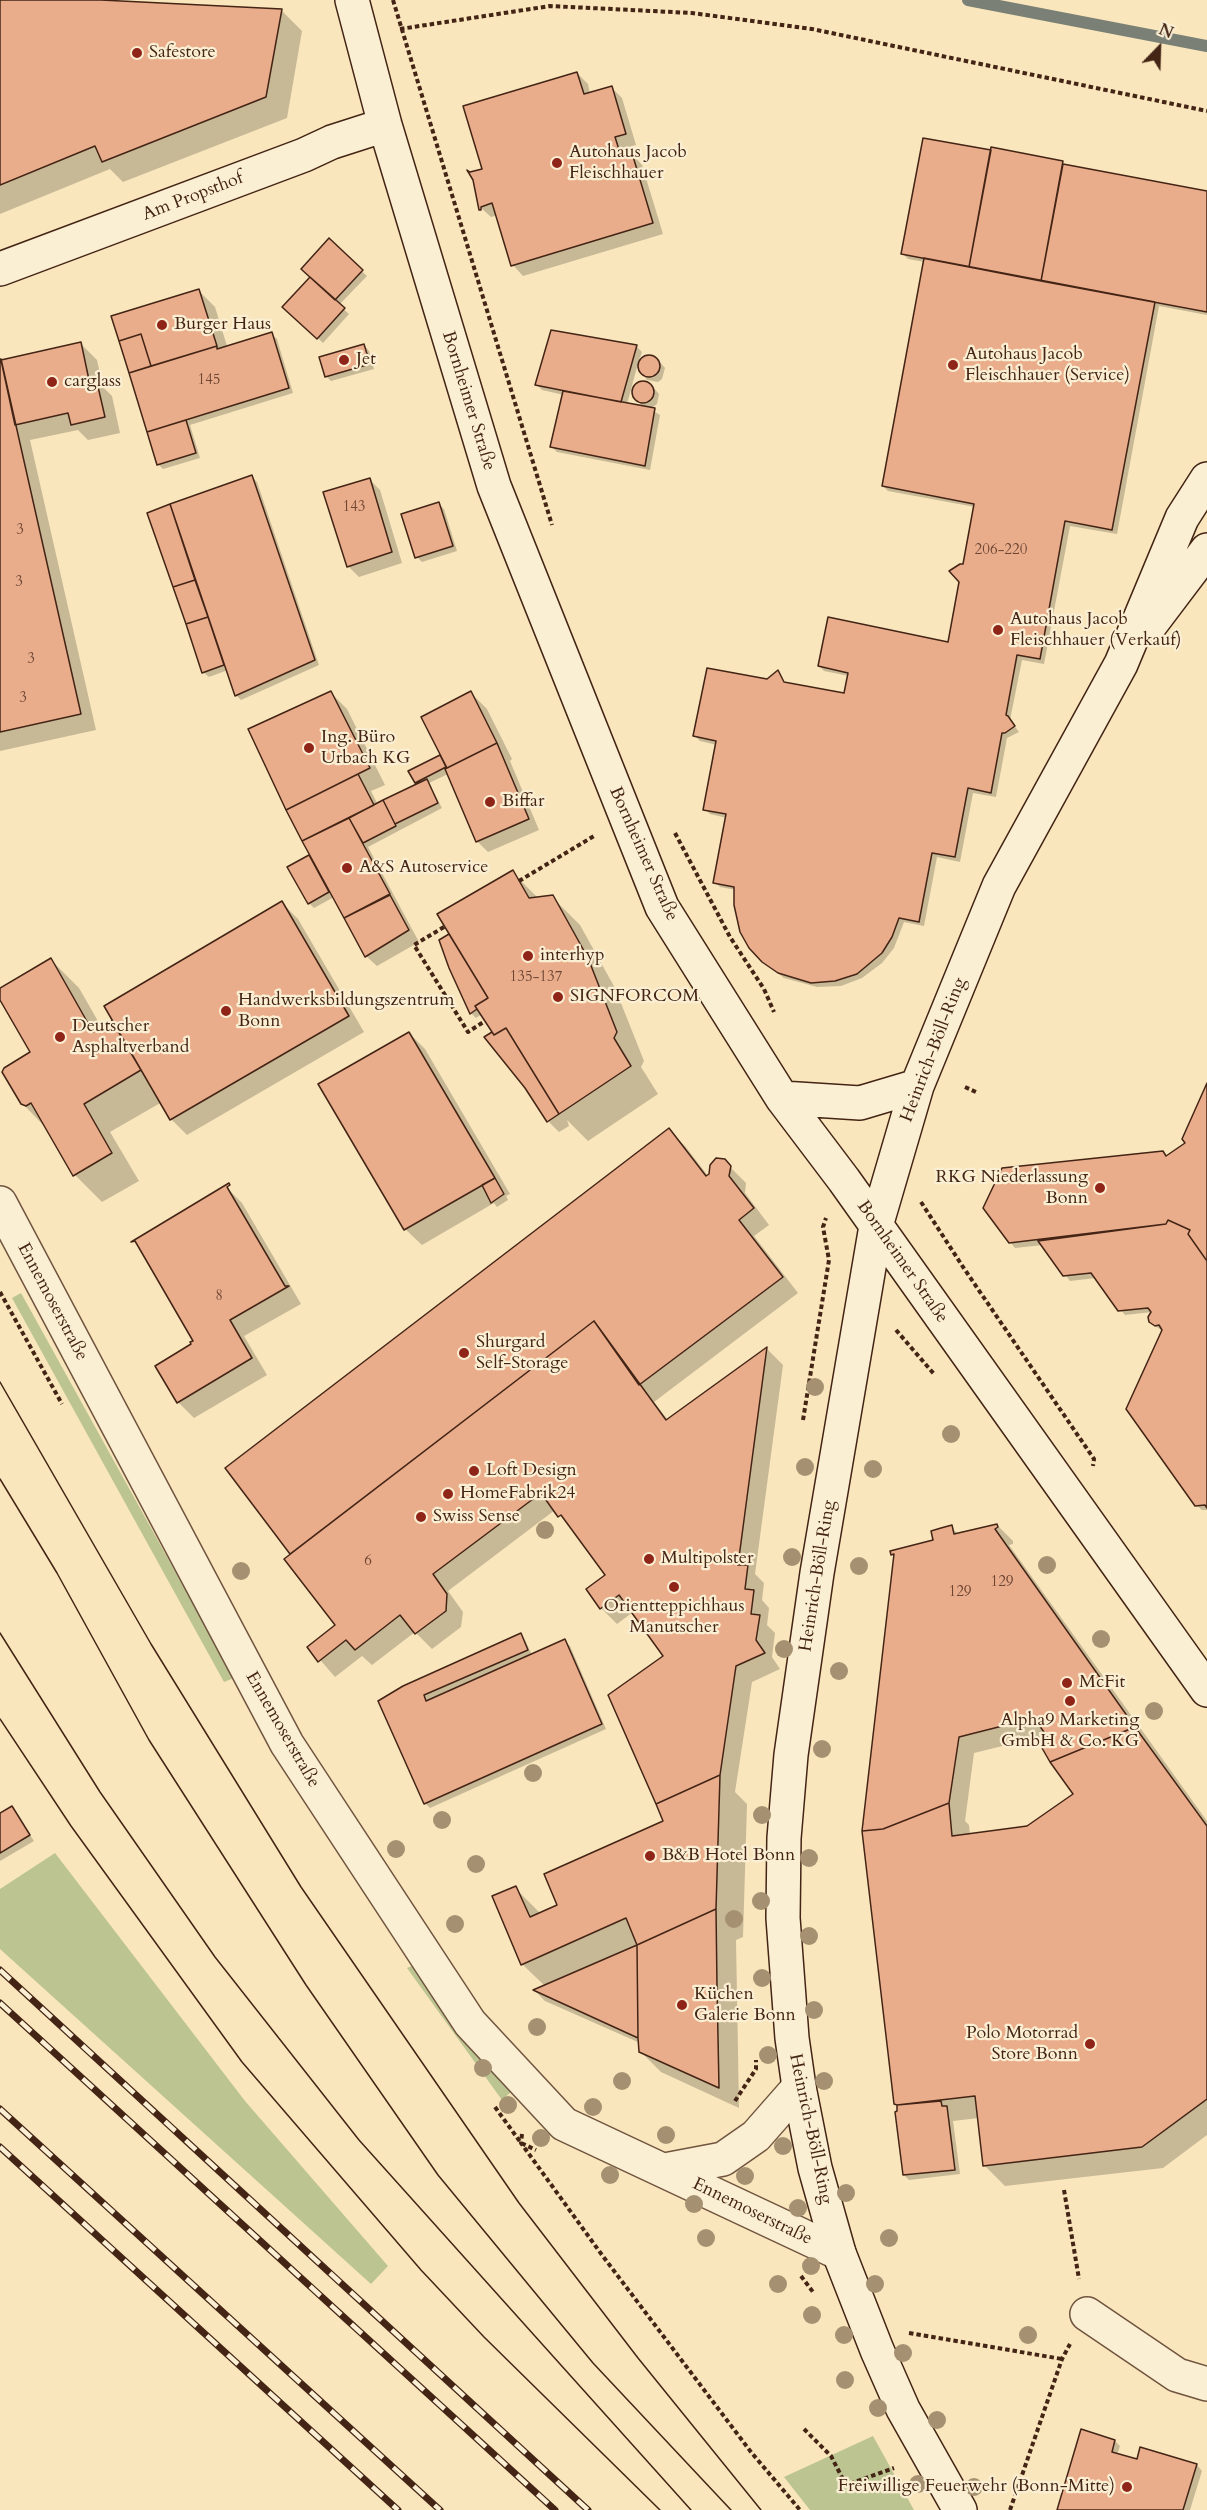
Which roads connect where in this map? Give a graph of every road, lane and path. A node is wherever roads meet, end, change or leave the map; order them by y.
1 (352, 0) edge
2 (393, 0) edge
3 (402, 29) junction
4 (1207, 111) edge
5 (385, 124) junction
6 (0, 270) edge
7 (1207, 479) edge
8 (553, 528) dead end
9 (1207, 550) edge
10 (1121, 664) junction
11 (626, 817) junction
12 (674, 832) dead end
13 (519, 881) dead end
14 (444, 927) dead end
15 (764, 989) dead end
16 (485, 1021) dead end
17 (917, 1086) junction
18 (965, 1087) dead end
19 (978, 1093) dead end
20 (782, 1098) junction
21 (0, 1203) edge
22 (924, 1205) dead end
23 (876, 1226) junction
24 (1089, 1524) junction
25 (1207, 1690) edge
26 (529, 2087) junction
27 (799, 2087) junction
28 (521, 2143) junction
29 (541, 2152) dead end
30 (665, 2170) junction
31 (1064, 2190) dead end
32 (839, 2253) junction
33 (798, 2271) dead end
34 (817, 2298) dead end
35 (1087, 2314) joint
36 (903, 2332) dead end
37 (1207, 2384) edge
38 (804, 2429) dead end
39 (898, 2467) dead end
40 (800, 2510) edge
41 (960, 2510) edge
42 (1010, 2510) edge

1 - 5 street, Bornheimer Straße
2 - 3 path
3 - 4 path
3 - 8 path
5 - 6 street, Am Propsthof
5 - 11 street, Bornheimer Straße
7 - 10 street, Heinrich-Böll-Ring
9 - 10 street, Heinrich-Böll-Ring
10 - 17 street, Heinrich-Böll-Ring
11 - 13 path
11 - 20 street, Bornheimer Straße
12 - 15 path
14 - 16 path
17 - 20 street
17 - 23 street, Heinrich-Böll-Ring
18 - 19 path
20 - 23 street, Bornheimer Straße
21 - 26 street, Ennemoserstraße
22 - 24 path
23 - 24 street, Bornheimer Straße
23 - 27 street, Heinrich-Böll-Ring
24 - 25 street, Bornheimer Straße
26 - 28 path
26 - 30 street, Ennemoserstraße
27 - 30 street, Ennemoserstraße
27 - 32 street, Heinrich-Böll-Ring
28 - 29 path
28 - 40 path
30 - 32 street, Ennemoserstraße
31 - 35 path
32 - 41 street, Heinrich-Böll-Ring
33 - 34 path
35 - 37 street
36 - 42 path
38 - 39 path

